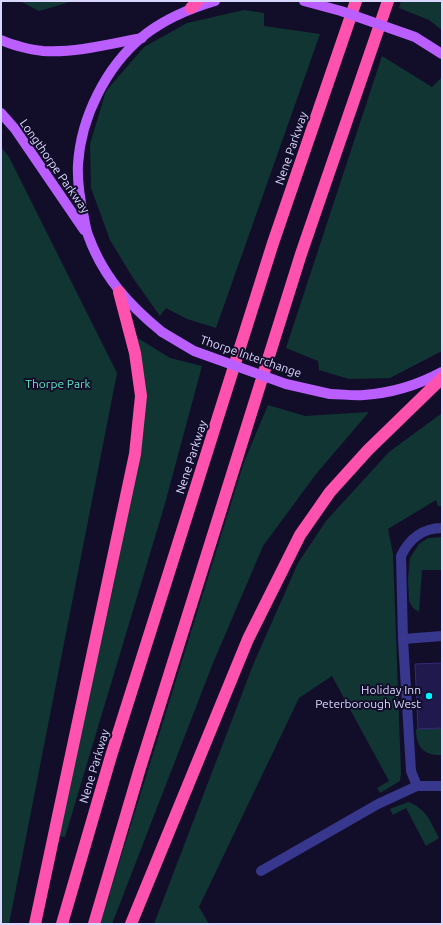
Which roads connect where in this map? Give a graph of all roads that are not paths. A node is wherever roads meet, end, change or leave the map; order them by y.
1 (215, 1) edge
2 (304, 1) edge
3 (356, 1) edge
4 (388, 1) edge
5 (194, 4) edge
6 (142, 38) junction
7 (1, 40) edge
8 (442, 54) edge
9 (1, 113) edge
10 (88, 235) junction
11 (120, 292) junction
12 (442, 372) edge
13 (442, 378) edge
14 (442, 528) edge
15 (442, 636) edge
16 (403, 639) junction
17 (417, 786) junction
18 (442, 786) edge
19 (261, 871) dead end
20 (35, 924) edge
21 (62, 924) edge
22 (94, 924) edge
23 (131, 924) edge

1 - 5 main road, Thorpe Interchange
2 - 8 main road, bridge
3 - 21 highway, Nene Parkway
4 - 22 highway
5 - 6 main road, Thorpe Interchange
6 - 7 main road
6 - 10 main road, Thorpe Interchange
9 - 10 main road, Longthorpe Parkway
10 - 11 main road, Thorpe Interchange
11 - 12 main road, Thorpe Interchange, bridge
11 - 20 highway
13 - 23 highway
14 - 16 lane
15 - 16 lane
16 - 17 lane
17 - 18 lane
17 - 19 lane

